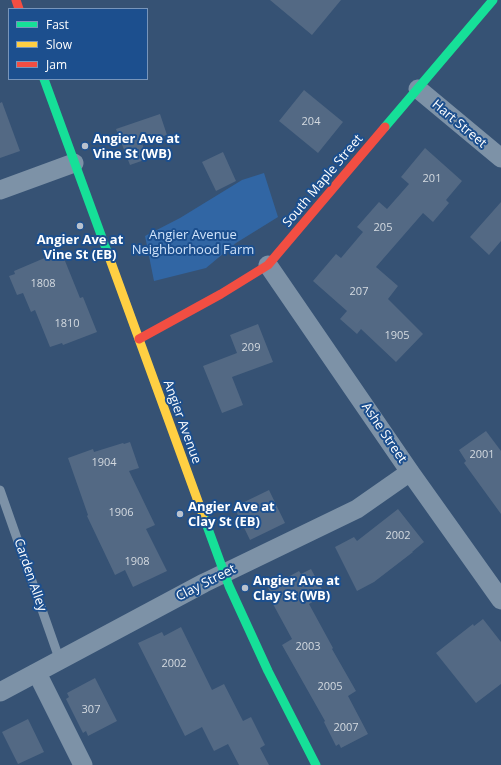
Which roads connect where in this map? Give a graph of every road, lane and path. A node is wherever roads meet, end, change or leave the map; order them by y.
1 (493, 0) edge
2 (44, 80) edge
3 (418, 89) junction
4 (501, 158) edge
5 (74, 163) junction
6 (0, 190) edge
7 (268, 265) junction
8 (138, 339) junction
9 (410, 472) junction
10 (0, 490) edge
11 (224, 573) junction
12 (501, 600) edge
13 (60, 661) junction
14 (37, 673) junction
15 (0, 692) edge
16 (83, 765) edge
17 (316, 765) edge

1 - 3 main road, South Maple Street
2 - 5 main road, Angier Avenue
3 - 4 street, Hart Street
3 - 7 main road, South Maple Street
5 - 6 street
5 - 8 main road, Angier Avenue
7 - 8 main road, South Maple Street
7 - 9 street, Ashe Street
8 - 11 main road, Angier Avenue
9 - 11 street, Clay Street
9 - 12 street, Ashe Street
10 - 13 lane, Carden Alley
11 - 13 street, Clay Street
11 - 17 main road, Angier Avenue
13 - 14 street, Clay Street
14 - 15 street, Clay Street
14 - 16 street

